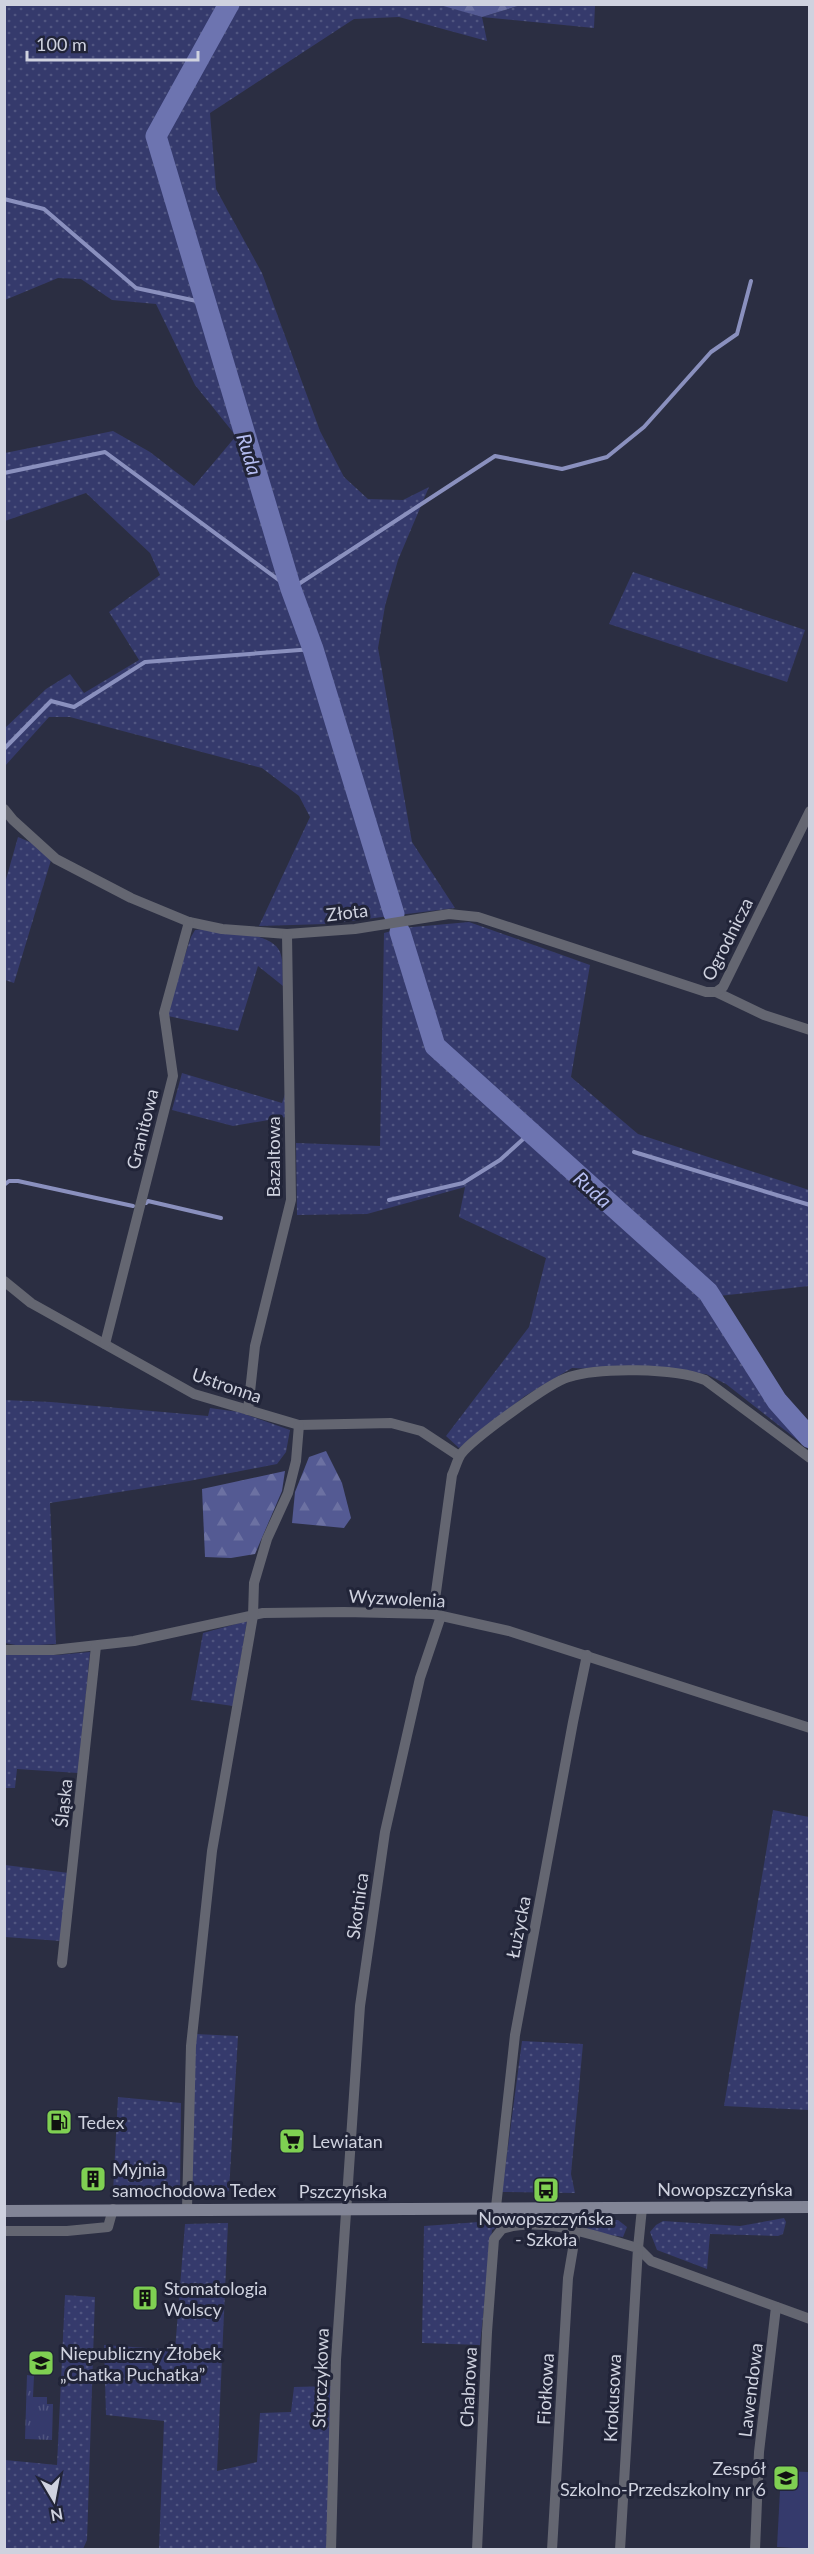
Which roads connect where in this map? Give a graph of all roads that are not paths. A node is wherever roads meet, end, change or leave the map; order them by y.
1 (4, 809) edge
2 (810, 811) edge
3 (189, 922) junction
4 (287, 934) junction
5 (716, 992) junction
6 (810, 1029) edge
7 (4, 1281) edge
8 (105, 1344) junction
9 (248, 1410) junction
10 (299, 1425) junction
11 (459, 1456) junction
12 (810, 1458) edge
13 (437, 1615) junction
14 (253, 1616) junction
15 (96, 1646) junction
16 (4, 1650) edge
17 (587, 1655) junction
18 (810, 1728) edge
19 (62, 1963) dead end
20 (496, 2207) junction
21 (810, 2207) edge
22 (642, 2208) junction
23 (113, 2209) junction
24 (187, 2209) junction
25 (345, 2209) junction
26 (4, 2211) edge
27 (4, 2231) edge
28 (576, 2231) junction
29 (638, 2248) junction
30 (776, 2307) junction
31 (810, 2319) edge
32 (331, 2550) edge
33 (477, 2550) edge
34 (552, 2550) edge
35 (620, 2550) edge
36 (755, 2550) edge

1 - 3 street, Złota
2 - 5 street, Ogrodnicza
3 - 4 street, Złota
3 - 8 street, Granitowa
4 - 5 street, Złota
4 - 9 street, Bazaltowa
5 - 6 street, Ogrodnicza
7 - 8 street, Ustronna
8 - 9 street, Ustronna
9 - 10 street, Ustronna
10 - 11 street, Ustronna
10 - 14 street
11 - 12 street
11 - 13 street, Skotnica
13 - 14 street, Wyzwolenia
13 - 17 street, Wyzwolenia
13 - 25 street, Skotnica
14 - 15 street, Wyzwolenia
14 - 24 street
15 - 16 street, Wyzwolenia
15 - 19 street, Śląska
17 - 18 street, Wyzwolenia
17 - 20 street, Łużycka
20 - 22 main road, Pszczyńska
20 - 25 main road, Pszczyńska
21 - 22 main road, Nowopszczyńska
22 - 29 street
23 - 24 main road, Pszczyńska
23 - 26 main road, Pszczyńska
23 - 27 street
24 - 25 main road, Pszczyńska
25 - 32 street, Storczykowa
28 - 29 street
28 - 33 street, Chabrowa
28 - 34 street, Fiołkowa
29 - 30 street
29 - 35 street, Krokusowa
30 - 31 street
30 - 36 street, Lawendowa

